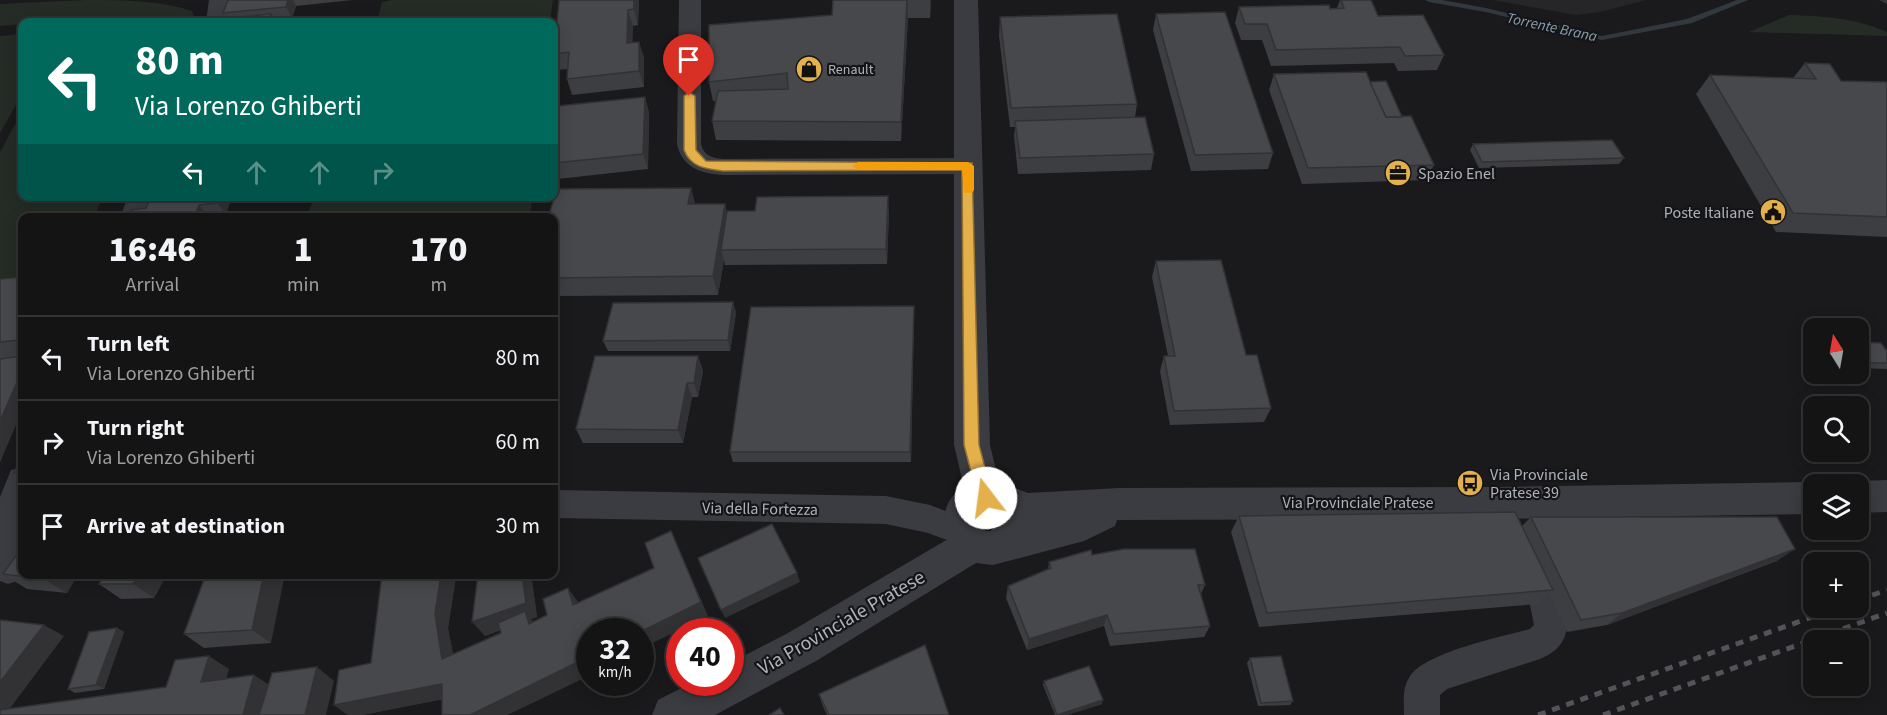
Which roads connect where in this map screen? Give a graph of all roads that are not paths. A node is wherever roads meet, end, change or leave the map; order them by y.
1 (220, 0) edge
2 (690, 0) edge
3 (966, 0) edge
4 (217, 18) edge
5 (968, 166) junction
6 (18, 492) edge
7 (1887, 496) edge
8 (1869, 497) edge
9 (1803, 498) edge
10 (994, 500) junction
11 (1498, 502) junction
12 (558, 504) edge
13 (1119, 504) junction
14 (970, 546) junction
15 (10, 569) edge
16 (673, 715) edge
17 (1422, 715) edge

1 - 4 street
2 - 5 street
3 - 5 street
5 - 10 street
6 - 15 street
7 - 8 street
9 - 11 street, Via Provinciale Pratese
10 - 13 street, Via Provinciale Pratese
10 - 14 street
11 - 13 street, Via Provinciale Pratese
11 - 17 street
12 - 14 street, Via della Fortezza
13 - 14 street, Via Provinciale Pratese
14 - 16 street, Via Provinciale Pratese

